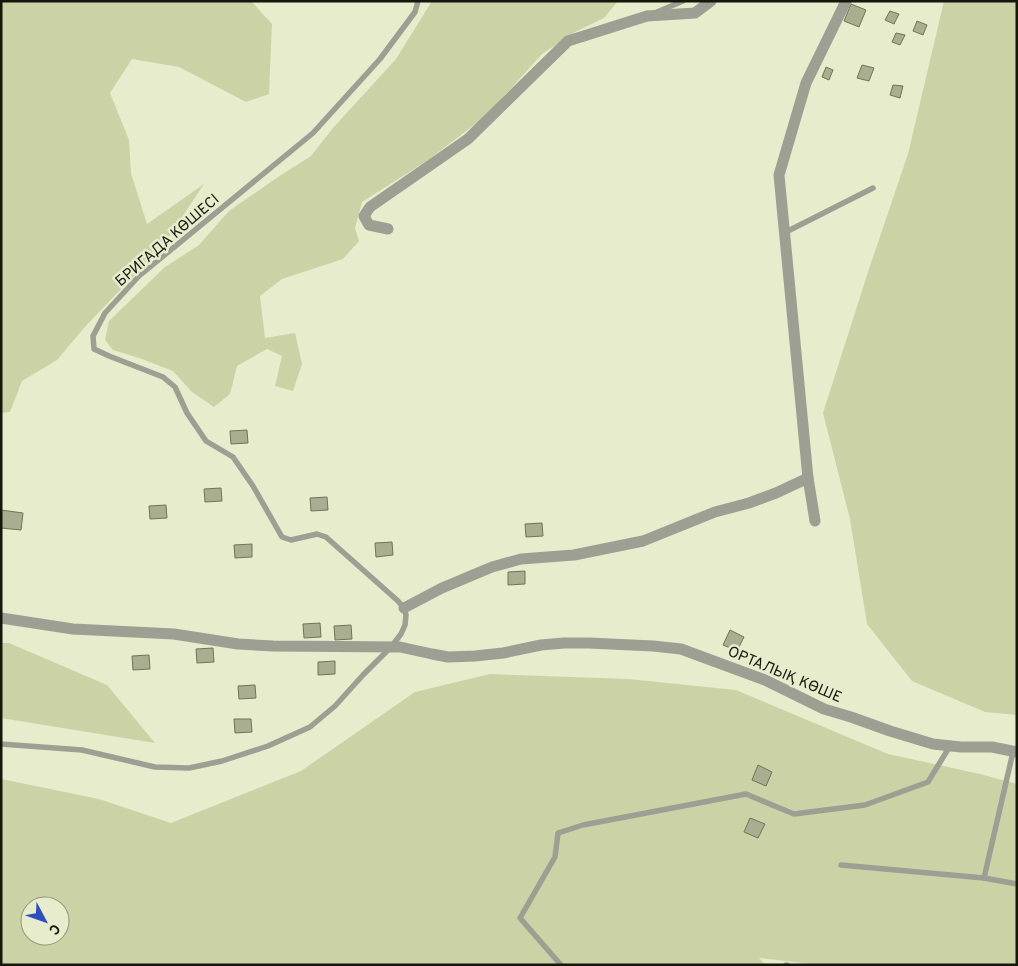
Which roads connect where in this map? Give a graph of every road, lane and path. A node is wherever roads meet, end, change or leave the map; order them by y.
1 (418, 1) edge
2 (683, 1) edge
3 (711, 1) edge
4 (846, 1) edge
5 (647, 16) junction
6 (873, 188) dead end
7 (388, 229) dead end
8 (784, 233) junction
9 (808, 478) junction
10 (815, 522) dead end
11 (404, 608) junction
12 (1, 618) edge
13 (391, 647) junction
14 (1, 744) edge
15 (950, 746) junction
16 (1015, 752) edge
17 (841, 865) dead end
18 (984, 878) junction
19 (1017, 884) edge
20 (561, 965) edge

1 - 11 lane, БРИГАДА КӨШЕСІ
2 - 5 lane
3 - 5 street
4 - 8 street
5 - 7 street
6 - 8 lane
8 - 9 street
9 - 10 street
9 - 11 street
11 - 13 lane
12 - 13 street, ОРТАЛЫҚ КӨШЕ
13 - 14 lane
13 - 15 street, ОРТАЛЫҚ КӨШЕ
15 - 16 street, ОРТАЛЫҚ КӨШЕ
15 - 20 lane
16 - 18 lane
17 - 18 lane
18 - 19 lane

